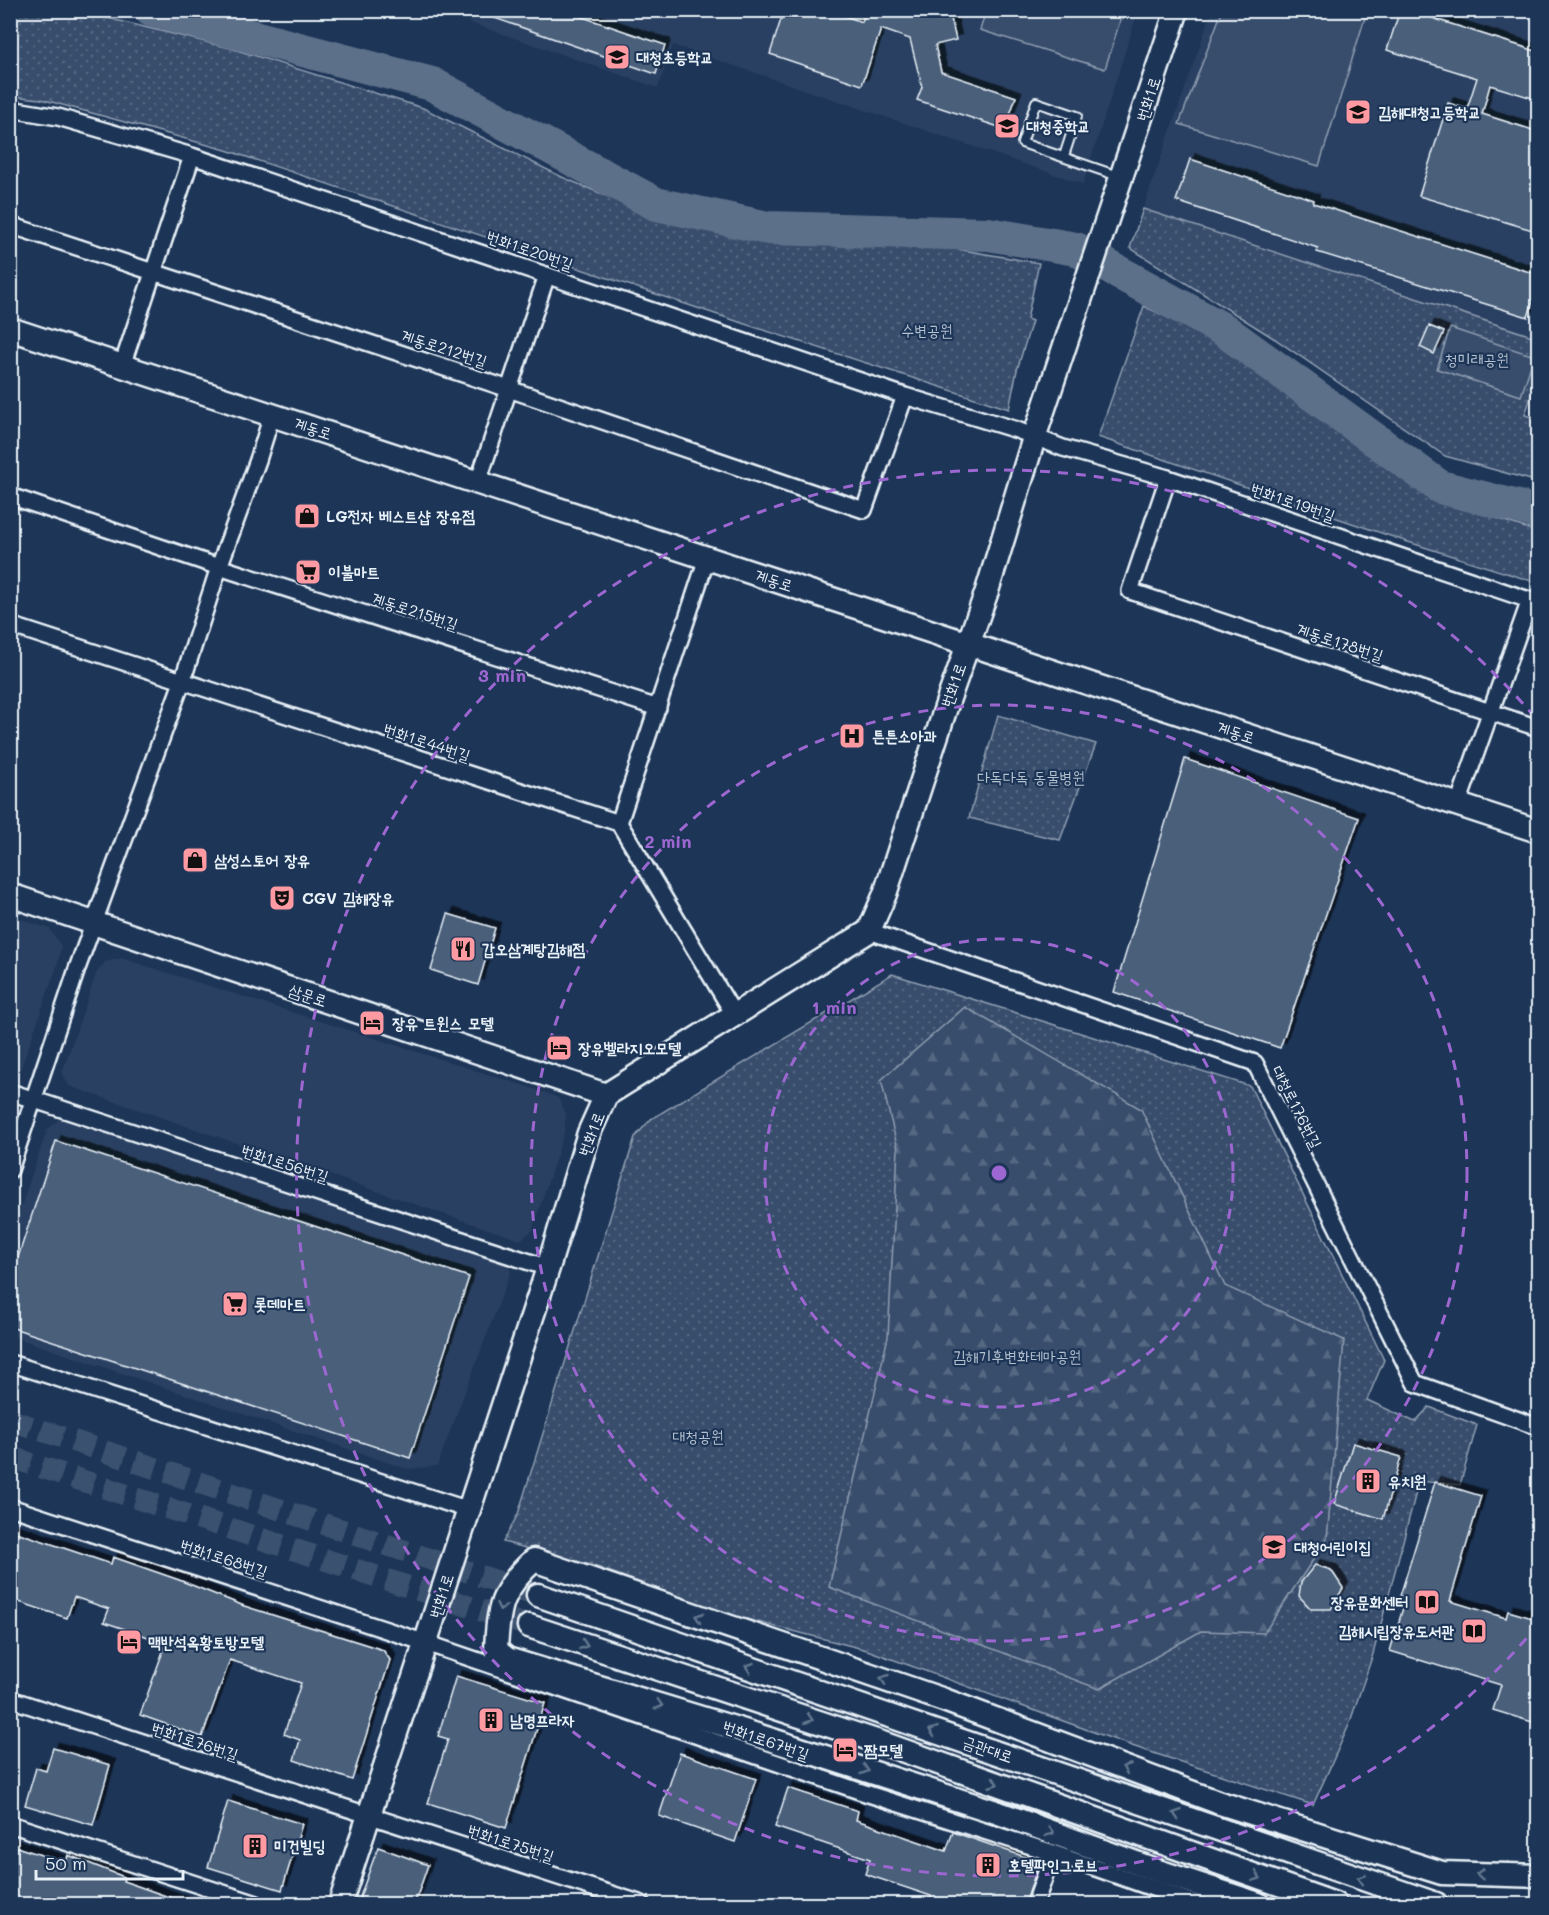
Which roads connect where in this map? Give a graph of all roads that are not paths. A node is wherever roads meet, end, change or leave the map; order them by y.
1 (1177, 10) edge
2 (10, 109) edge
3 (192, 156) junction
4 (1064, 156) junction
5 (1121, 182) junction
6 (10, 225) edge
7 (154, 271) junction
8 (547, 275) junction
9 (10, 329) edge
10 (122, 366) junction
11 (509, 389) junction
12 (905, 396) junction
13 (272, 415) junction
14 (1034, 438) junction
15 (1168, 478) junction
16 (478, 483) junction
17 (10, 496) edge
18 (707, 558) junction
19 (219, 567) junction
20 (1534, 602) edge
21 (10, 625) edge
22 (968, 644) junction
23 (182, 681) junction
24 (658, 708) junction
25 (1490, 711) junction
26 (1539, 728) edge
27 (1458, 804) junction
28 (620, 823) junction
29 (1539, 831) edge
30 (10, 895) edge
31 (95, 923) junction
32 (869, 931) junction
33 (735, 1016) junction
34 (10, 1092) edge
35 (606, 1095) junction
36 (33, 1100) junction
37 (10, 1170) edge
38 (548, 1268) junction
39 (10, 1363) edge
40 (1539, 1428) edge
41 (10, 1507) edge
42 (469, 1510) junction
43 (538, 1595) tunnel mouth
44 (529, 1626) tunnel mouth
45 (426, 1643) junction
46 (10, 1699) edge
47 (1078, 1780) junction
48 (1221, 1803) junction
49 (369, 1817) junction
50 (1090, 1817) junction
51 (10, 1824) edge
52 (1053, 1853) junction
53 (1539, 1876) edge
54 (257, 1905) edge
55 (340, 1905) edge
56 (642, 1905) edge
57 (1035, 1905) edge
58 (1198, 1905) edge
59 (1258, 1905) edge
60 (1272, 1905) edge
61 (1335, 1905) edge
62 (1436, 1905) edge

1 - 5 street, 번화1로
2 - 3 street, 번화1로20번길
3 - 7 street
3 - 8 street, 번화1로20번길
4 - 4 lane
4 - 5 lane
5 - 14 street, 번화1로
6 - 7 street, 계동로212번길
7 - 10 street
7 - 11 street, 계동로212번길
8 - 11 street
8 - 12 street, 번화1로20번길
9 - 10 street, 계동로
10 - 13 street, 계동로
11 - 12 street, 계동로212번길
11 - 16 street
12 - 14 street, 번화1로20번길
13 - 16 street, 계동로
13 - 19 street
14 - 15 street, 번화1로19번길
14 - 22 street, 번화1로
15 - 20 street, 번화1로19번길
15 - 25 street, 계동로178번길
16 - 18 street, 계동로
17 - 19 street, 계동로215번길
18 - 22 street, 계동로
18 - 24 street
19 - 23 street
19 - 24 street, 계동로215번길
20 - 25 street
21 - 23 street, 번화1로44번길
22 - 27 street, 계동로
22 - 32 street, 번화1로
23 - 28 street, 번화1로44번길
23 - 31 street
24 - 28 street
25 - 26 street, 계동로178번길
25 - 27 street
27 - 29 street, 계동로
28 - 33 street
30 - 31 street, 삼문로
31 - 35 street, 삼문로
31 - 36 street
32 - 33 street, 번화1로
32 - 40 street, 대청로176번길
33 - 35 street, 번화1로
34 - 36 street, 번화1로56번길
35 - 38 street, 번화1로
36 - 37 street
36 - 38 street, 번화1로56번길
38 - 42 street, 번화1로
39 - 42 street
41 - 45 street, 번화1로68번길
42 - 45 street, 번화1로
47 -> 43 street, 금관대로
44 -> 50 street, 금관대로
45 - 49 street, 번화1로
45 - 52 street, 번화1로67번길
46 - 49 street, 번화1로76번길
47 - 48 street
62 -> 47 street, 금관대로
53 -> 48 street
48 -> 59 street
49 - 55 street, 번화1로
49 - 56 street, 번화1로75번길
50 - 60 street
50 -> 61 street, 금관대로
51 - 54 street
52 - 57 street
52 - 58 street, 번화1로67번길

